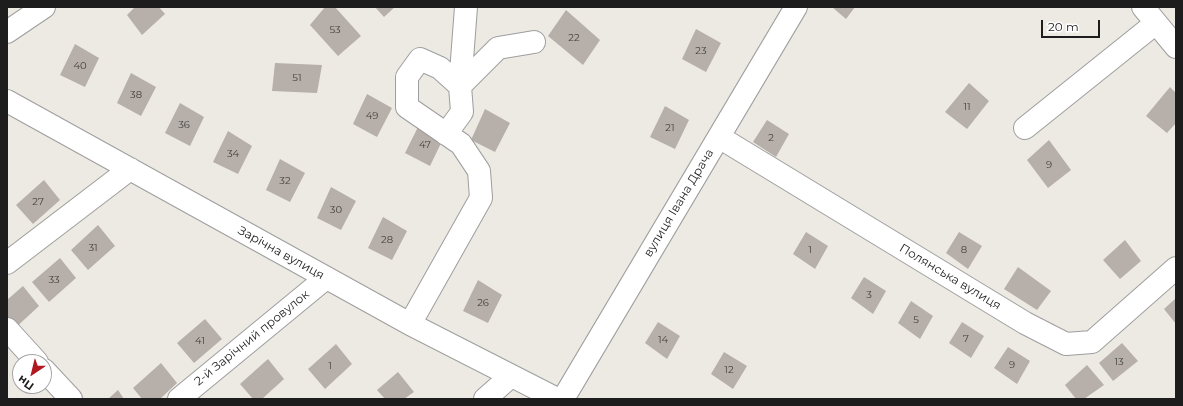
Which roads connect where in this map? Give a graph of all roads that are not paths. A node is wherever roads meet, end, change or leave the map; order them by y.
1 (44, 7) edge
2 (466, 7) edge
3 (796, 7) edge
4 (1150, 15) edge
5 (7, 32) edge
6 (534, 42) dead end
7 (1176, 47) edge
8 (460, 86) junction
9 (7, 101) edge
10 (1025, 128) dead end
11 (446, 134) junction
12 (719, 137) junction
13 (130, 169) junction
14 (7, 263) edge
15 (1176, 268) edge
16 (326, 278) junction
17 (410, 324) junction
18 (7, 329) edge
19 (30, 354) edge
20 (511, 376) junction
21 (52, 379) edge
22 (71, 399) edge
23 (179, 399) edge
24 (485, 399) edge
25 (557, 399) edge
26 (563, 399) edge

1 - 5 street
2 - 8 street
3 - 12 street, вулиця Івана Драча
4 - 7 street
4 - 10 street
6 - 8 street
8 - 11 street
8 - 11 street
9 - 13 street, Зарічна вулиця
11 - 17 street
12 - 15 street, Полянська вулиця
12 - 26 street, вулиця Івана Драча
13 - 14 street
13 - 16 street, Зарічна вулиця
16 - 17 street, Зарічна вулиця
16 - 23 street, 2-й Зарічний провулок
17 - 20 street, Зарічна вулиця
18 - 19 street
20 - 24 street
20 - 25 street, Зарічна вулиця
21 - 22 street

